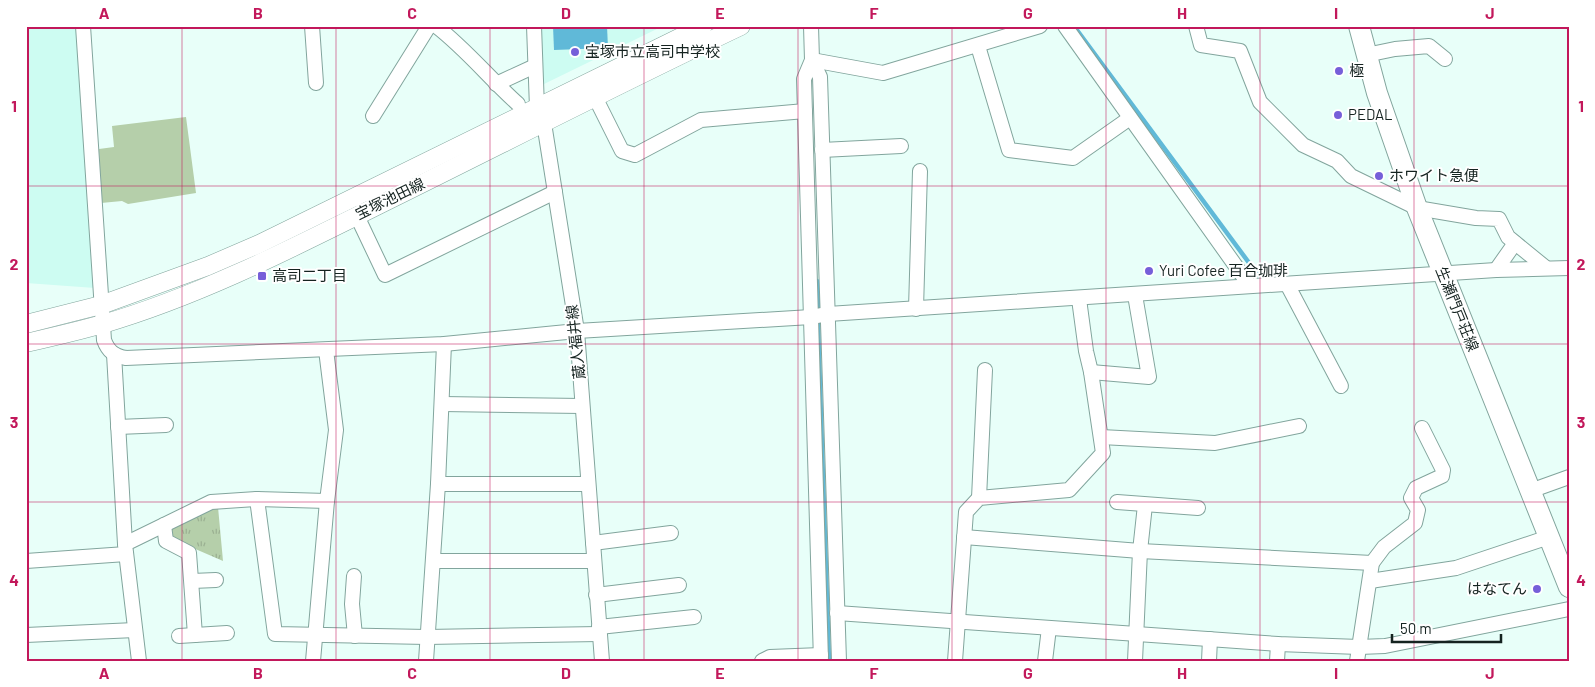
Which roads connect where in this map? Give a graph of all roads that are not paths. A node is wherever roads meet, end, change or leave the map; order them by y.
1 (84, 26) edge
2 (312, 26) edge
3 (429, 26) edge
4 (436, 26) edge
5 (534, 26) edge
6 (703, 26) edge
7 (741, 26) edge
8 (812, 26) edge
9 (1040, 26) edge
10 (1065, 26) edge
11 (1196, 26) edge
12 (1359, 26) edge
13 (978, 46) junction
14 (1366, 55) junction
15 (1445, 59) dead end
16 (812, 60) junction
17 (535, 66) junction
18 (316, 83) dead end
19 (496, 84) junction
20 (595, 97) junction
21 (518, 104) dead end
22 (805, 111) junction
23 (540, 115) junction
24 (373, 116) dead end
25 (1130, 118) junction
26 (901, 146) dead end
27 (822, 150) junction
28 (920, 171) dead end
29 (555, 192) junction
30 (1417, 208) junction
31 (357, 216) junction
32 (1515, 243) junction
33 (1546, 268) junction
34 (1569, 268) edge
35 (1496, 270) junction
36 (1443, 274) junction
37 (1287, 284) junction
38 (1250, 286) junction
39 (1135, 294) junction
40 (1079, 299) junction
41 (101, 305) junction
42 (916, 309) junction
43 (828, 314) junction
44 (811, 317) junction
45 (26, 324) edge
46 (103, 324) junction
47 (577, 331) junction
48 (26, 343) edge
49 (444, 344) junction
50 (326, 350) junction
51 (114, 354) junction
52 (985, 370) dead end
53 (1091, 372) junction
54 (1341, 386) dead end
55 (442, 404) junction
56 (582, 406) junction
57 (166, 425) dead end
58 (1299, 426) dead end
59 (118, 427) junction
60 (1422, 428) dead end
61 (1101, 436) junction
62 (1569, 477) edge
63 (438, 484) junction
64 (588, 484) junction
65 (1530, 491) junction
66 (979, 498) junction
67 (257, 499) junction
68 (327, 501) junction
69 (1117, 502) dead end
70 (1145, 505) junction
71 (1198, 508) dead end
72 (164, 525) junction
73 (672, 532) dead end
74 (964, 537) junction
75 (1549, 537) junction
76 (592, 543) junction
77 (125, 549) junction
78 (1140, 552) junction
79 (26, 560) edge
80 (433, 561) junction
81 (594, 561) junction
82 (1372, 563) junction
83 (354, 576) dead end
84 (216, 580) dead end
85 (192, 581) junction
86 (1370, 581) junction
87 (680, 585) dead end
88 (1569, 587) edge
89 (596, 596) junction
90 (1569, 610) edge
91 (837, 613) junction
92 (694, 616) dead end
93 (958, 622) junction
94 (1048, 628) junction
95 (135, 630) junction
96 (599, 631) junction
97 (227, 633) dead end
98 (26, 634) edge
99 (1137, 634) junction
100 (179, 636) dead end
101 (194, 636) junction
102 (316, 636) junction
103 (355, 636) junction
104 (427, 637) junction
105 (1210, 639) junction
106 (1278, 644) junction
107 (1359, 647) junction
108 (821, 658) edge
109 (139, 661) edge
110 (313, 661) edge
111 (426, 661) edge
112 (602, 661) edge
113 (762, 661) edge
114 (838, 661) edge
115 (954, 661) edge
116 (1046, 661) edge
117 (1135, 661) edge
118 (1209, 661) edge
119 (1277, 661) edge
120 (1357, 661) edge

1 - 41 street
2 - 18 street
3 - 24 street
4 - 19 street
5 - 17 street, 蔵人福井線
6 - 23 street
7 - 20 street, 宝塚池田線
8 - 16 street
9 - 13 street
10 - 25 street
11 - 30 street
12 - 14 main road, 生瀬門戸荘線
13 - 16 street
13 - 25 street
14 - 15 street
14 - 30 main road, 生瀬門戸荘線
16 - 22 street
16 - 27 street
17 - 19 street
17 - 23 street, 蔵人福井線
19 - 21 street
20 - 22 street
20 - 23 street, 宝塚池田線
22 - 44 street
23 - 29 street, 蔵人福井線
23 - 31 street, 宝塚池田線
23 - 41 street
25 - 38 street
26 - 27 street
27 - 43 street
28 - 42 street
29 - 31 street
29 - 47 street, 蔵人福井線
30 - 32 street
30 - 36 main road, 生瀬門戸荘線
31 - 46 street, 宝塚池田線
32 - 33 street
32 - 35 street
33 - 34 street
33 - 35 street
35 - 36 street
36 - 37 street
36 - 65 main road, 生瀬門戸荘線
37 - 38 street
37 - 54 street
38 - 39 street
39 - 40 street
39 - 53 street
40 - 42 street
40 - 53 street
41 - 45 street
41 - 46 street
42 - 43 street
43 - 44 street
43 - 91 street
44 - 47 street
44 - 108 street
46 - 48 street, 宝塚池田線
46 - 51 street
47 - 49 street
47 - 56 street, 蔵人福井線
49 - 50 street
49 - 55 street
50 - 51 street
50 - 68 street
51 - 59 street
52 - 66 street
53 - 61 street
55 - 56 street
55 - 63 street
56 - 64 street, 蔵人福井線
57 - 59 street
58 - 61 street
59 - 77 street
60 - 82 street
61 - 66 street
62 - 65 street
63 - 64 street
63 - 80 street
64 - 76 street, 蔵人福井線
65 - 75 main road, 生瀬門戸荘線
66 - 74 street
67 - 68 street
67 - 72 street
67 - 102 street
68 - 102 street
69 - 70 street
70 - 71 street
70 - 78 street
72 - 77 street
72 - 85 street
73 - 76 street
74 - 78 street
74 - 93 street
75 - 86 street
75 - 88 main road, 生瀬門戸荘線
76 - 81 street, 蔵人福井線
77 - 79 street
77 - 95 street
78 - 82 street
78 - 99 street
80 - 81 street
80 - 104 street
81 - 89 street, 蔵人福井線
82 - 86 street
83 - 103 street
84 - 85 street
85 - 101 street
86 - 107 street
87 - 89 street
89 - 96 street, 蔵人福井線
90 - 107 street
91 - 93 street
91 - 114 street
92 - 96 street
93 - 94 street
93 - 115 street
94 - 99 street
94 - 116 street
95 - 98 street
95 - 109 street
96 - 104 street
96 - 112 street, 蔵人福井線
97 - 101 street
99 - 105 street
99 - 117 street
100 - 101 street
102 - 103 street
102 - 110 street
103 - 104 street
104 - 111 street
105 - 106 street
105 - 118 street
106 - 107 street
106 - 119 street
107 - 120 street
108 - 113 street

